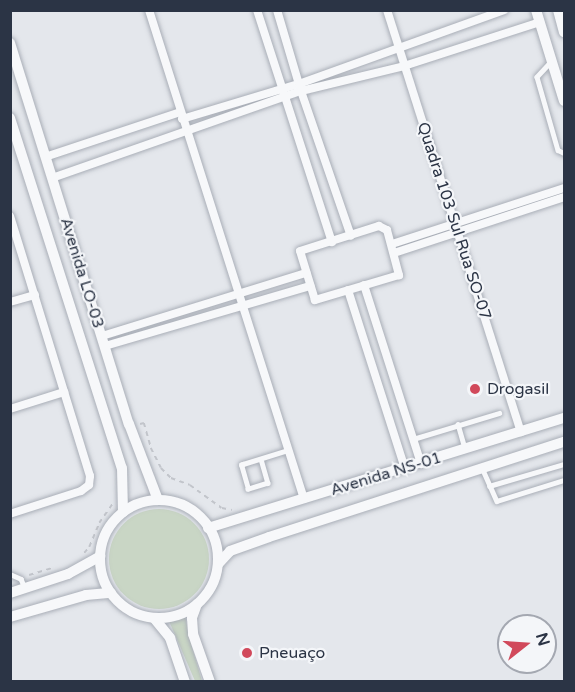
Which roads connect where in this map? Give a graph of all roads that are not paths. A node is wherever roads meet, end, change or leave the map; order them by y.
1 (149, 10) edge
2 (257, 10) edge
3 (277, 10) edge
4 (387, 10) edge
5 (504, 10) edge
6 (536, 10) edge
7 (560, 12) edge
8 (540, 22) junction
9 (564, 32) edge
10 (10, 44) edge
11 (398, 47) junction
12 (552, 61) junction
13 (404, 66) junction
14 (300, 88) junction
15 (284, 93) junction
16 (564, 101) edge
17 (181, 116) junction
18 (10, 118) edge
19 (186, 130) junction
20 (564, 153) edge
21 (45, 157) junction
22 (52, 178) junction
23 (564, 188) edge
24 (564, 197) edge
25 (10, 216) edge
26 (456, 229) junction
27 (351, 236) junction
28 (332, 242) junction
29 (393, 249) junction
30 (306, 273) junction
31 (364, 285) junction
32 (310, 286) junction
33 (348, 290) junction
34 (239, 293) junction
35 (35, 295) junction
36 (10, 302) edge
37 (243, 304) junction
38 (103, 341) junction
39 (64, 392) junction
40 (10, 409) edge
41 (499, 413) dead end
42 (564, 418) edge
43 (458, 424) junction
44 (521, 432) junction
45 (413, 439) junction
46 (564, 442) edge
47 (465, 449) junction
48 (289, 450) junction
49 (261, 459) junction
50 (421, 464) junction
51 (564, 464) edge
52 (482, 468) junction
53 (405, 469) junction
54 (564, 480) edge
55 (489, 486) junction
56 (158, 500) junction
57 (304, 500) junction
58 (123, 512) junction
59 (10, 514) edge
60 (208, 528) junction
61 (100, 556) junction
62 (219, 563) junction
63 (10, 574) edge
64 (25, 588) junction
65 (10, 593) edge
66 (111, 593) junction
67 (197, 604) junction
68 (10, 617) edge
69 (154, 618) junction
70 (185, 681) edge
71 (210, 681) edge

1 - 17 street
2 - 15 street
3 - 14 street
4 - 11 street, Quadra 103 Sul Rua SO-07
5 - 11 street
6 - 8 street
7 - 9 street
8 - 12 street
8 - 13 street
10 - 21 street, Avenida LO-03
11 - 13 street, Quadra 103 Sul Rua SO-07
11 - 14 street
12 - 16 street
12 - 20 lane
13 - 14 street
13 - 26 street, Quadra 103 Sul Rua SO-07
14 - 15 street
14 - 27 street
15 - 17 street
15 - 19 street
15 - 28 street
17 - 19 street
17 - 21 street
18 - 58 street, Avenida LO-03
19 - 22 street
19 - 34 street
21 - 22 street, Avenida LO-03
22 - 38 street, Avenida LO-03
23 - 26 street
24 - 26 street
25 - 35 street
26 - 29 street
26 - 44 street, Quadra 103 Sul Rua SO-07
27 - 28 street
27 - 29 street
28 - 30 street
29 - 31 street
30 - 32 street
30 - 34 street
31 - 33 street
31 - 45 street
32 - 33 street
32 - 37 street
33 - 53 street
34 - 37 street
34 - 38 street
35 - 36 street
35 - 39 street
37 - 38 street
37 - 48 street
38 - 56 street, Avenida LO-03
39 - 40 street
39 - 59 street
41 - 43 lane
42 - 44 street, Avenida NS-01
43 - 45 lane
43 - 47 lane
44 - 47 street, Avenida NS-01
45 - 50 street
46 - 52 street, Avenida NS-01
47 - 50 street, Avenida NS-01
48 - 49 lane
48 - 57 street
49 - 49 lane
50 - 53 street, Avenida NS-01
51 - 55 lane
52 - 55 lane
52 - 62 street, Avenida NS-01
53 - 57 street, Avenida NS-01
54 - 55 lane
56 - 58 street
56 - 60 street
57 - 60 street, Avenida NS-01
58 - 61 street
60 - 62 street
61 - 64 street
61 - 66 street
62 - 67 street
63 - 64 lane
64 - 65 street
66 - 68 street
66 - 69 street
67 - 69 street
67 - 71 street
69 - 70 street

